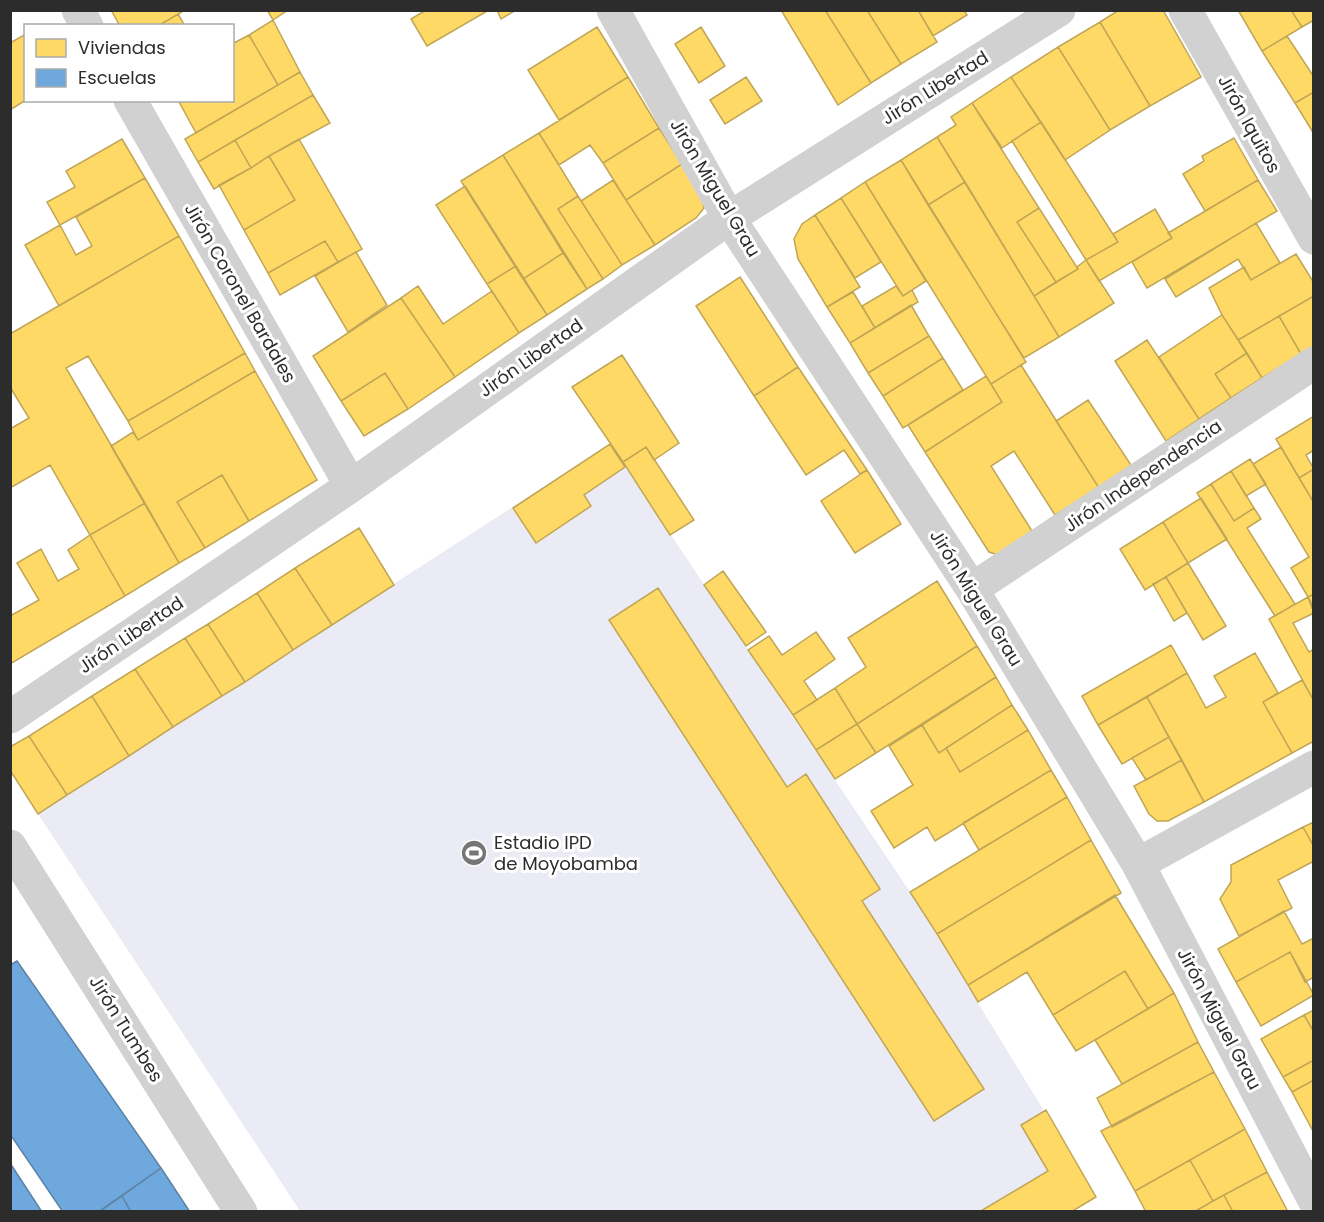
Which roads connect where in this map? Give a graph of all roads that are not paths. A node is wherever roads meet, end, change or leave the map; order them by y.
1 (78, 10) edge
2 (613, 10) edge
3 (1059, 10) edge
4 (1185, 10) edge
5 (86, 24) edge
6 (131, 102) edge
7 (729, 218) junction
8 (1314, 238) edge
9 (1314, 363) edge
10 (351, 486) junction
11 (972, 589) junction
12 (10, 717) edge
13 (1314, 767) edge
14 (10, 846) edge
15 (1138, 864) junction
16 (1314, 1200) edge
17 (240, 1212) edge

1 - 5 street
2 - 7 street, Jirón Miguel Grau
3 - 7 street, Jirón Libertad
4 - 8 street, Jirón Iquitos
6 - 10 street, Jirón Coronel Bardales
7 - 10 street, Jirón Libertad
7 - 11 street, Jirón Miguel Grau
9 - 11 street, Jirón Independencia
10 - 12 street, Jirón Libertad
11 - 15 street, Jirón Miguel Grau
13 - 15 street
14 - 17 street, Jirón Tumbes
15 - 16 street, Jirón Miguel Grau

